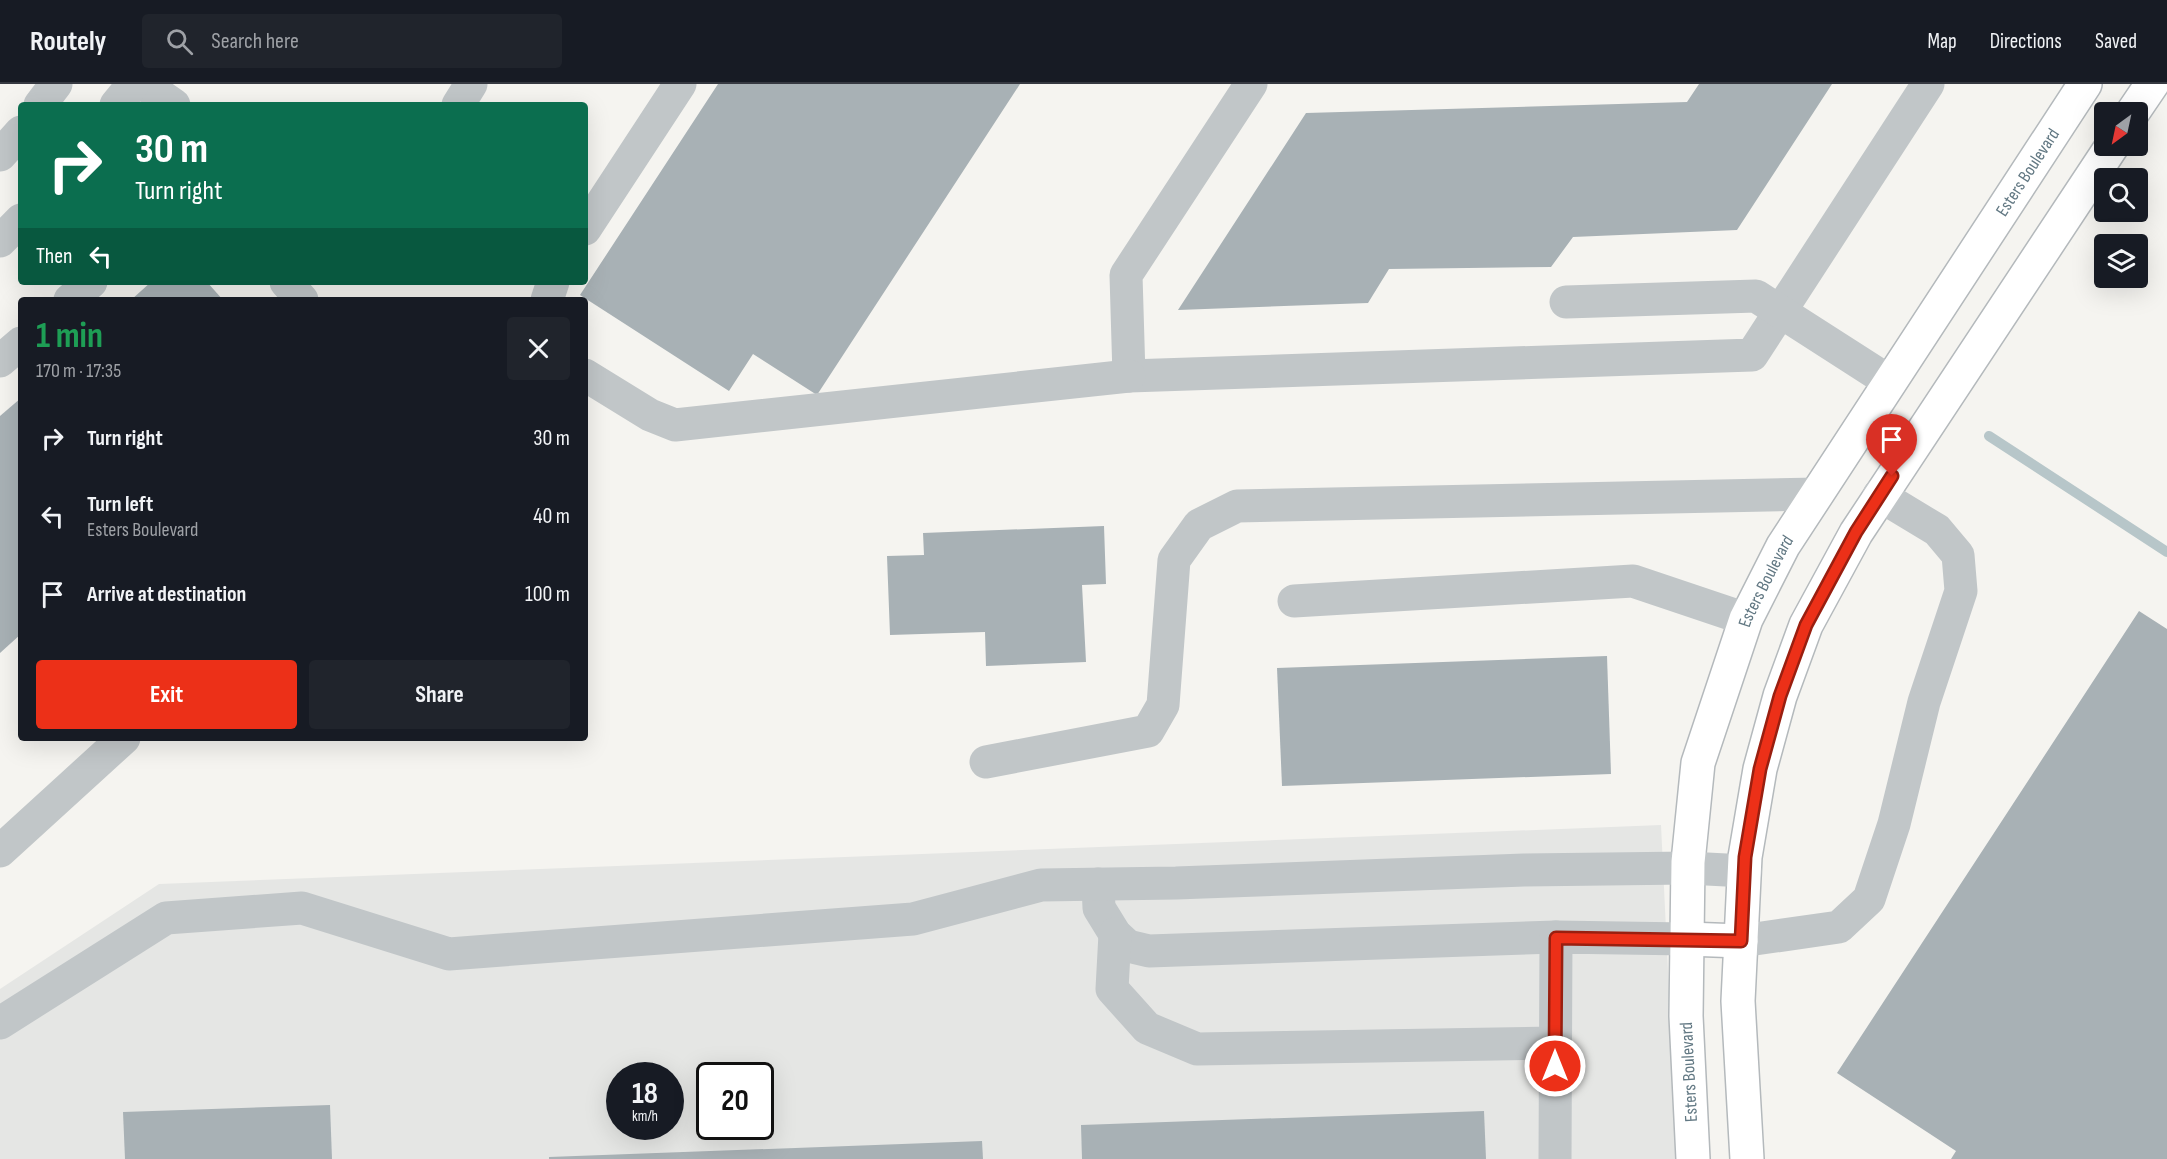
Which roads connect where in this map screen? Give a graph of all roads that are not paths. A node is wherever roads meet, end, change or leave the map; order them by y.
1 (56, 84) edge
2 (133, 84) edge
3 (144, 84) edge
4 (471, 84) edge
5 (680, 84) edge
6 (1251, 84) edge
7 (1928, 84) edge
8 (2085, 84) edge
9 (2152, 84) edge
10 (42, 102) edge
11 (118, 102) edge
12 (170, 102) edge
13 (460, 102) edge
14 (2140, 102) edge
15 (18, 135) edge
16 (0, 155) edge
17 (2105, 156) edge
18 (18, 223) edge
19 (588, 223) edge
20 (0, 241) edge
21 (88, 285) edge
22 (289, 285) edge
23 (74, 297) edge
24 (299, 297) edge
25 (1566, 302) dead end
26 (1779, 313) junction
27 (18, 346) edge
28 (0, 361) edge
29 (1128, 376) junction
30 (588, 377) edge
31 (1890, 382) junction
32 (1816, 494) junction
33 (1879, 495) junction
34 (1294, 601) dead end
35 (1746, 619) junction
36 (121, 741) edge
37 (986, 762) dead end
38 (0, 851) edge
39 (1688, 868) junction
40 (1745, 871) junction
41 (1098, 884) junction
42 (1115, 934) junction
43 (1556, 938) junction
44 (1687, 939) junction
45 (1741, 941) junction
46 (0, 1023) edge
47 (1555, 1043) junction
48 (1555, 1159) edge
49 (1693, 1159) edge
50 (1746, 1159) edge

1 - 10 street
2 - 11 street
3 - 12 street
4 - 13 street
5 - 19 street
6 - 29 street
7 - 26 street
8 - 31 main road, Esters Boulevard
9 - 14 main road
15 - 16 street
17 - 33 main road
18 - 20 street
21 - 23 street
22 - 24 street
25 - 26 street
26 - 29 street
26 - 31 street
27 - 28 street
29 - 30 street
31 - 32 main road, Esters Boulevard
32 - 35 main road, Esters Boulevard
32 - 37 street
33 - 40 main road
33 - 45 street
34 - 35 street
35 - 39 main road, Esters Boulevard
36 - 38 street
39 - 40 street
39 - 41 street
39 - 44 main road, Esters Boulevard
40 - 45 main road
41 - 42 street
41 - 46 street
42 - 43 street
42 - 47 street
43 - 44 street
43 - 47 street
44 - 45 main road
44 - 49 main road, Esters Boulevard
45 - 50 main road
47 - 48 street

